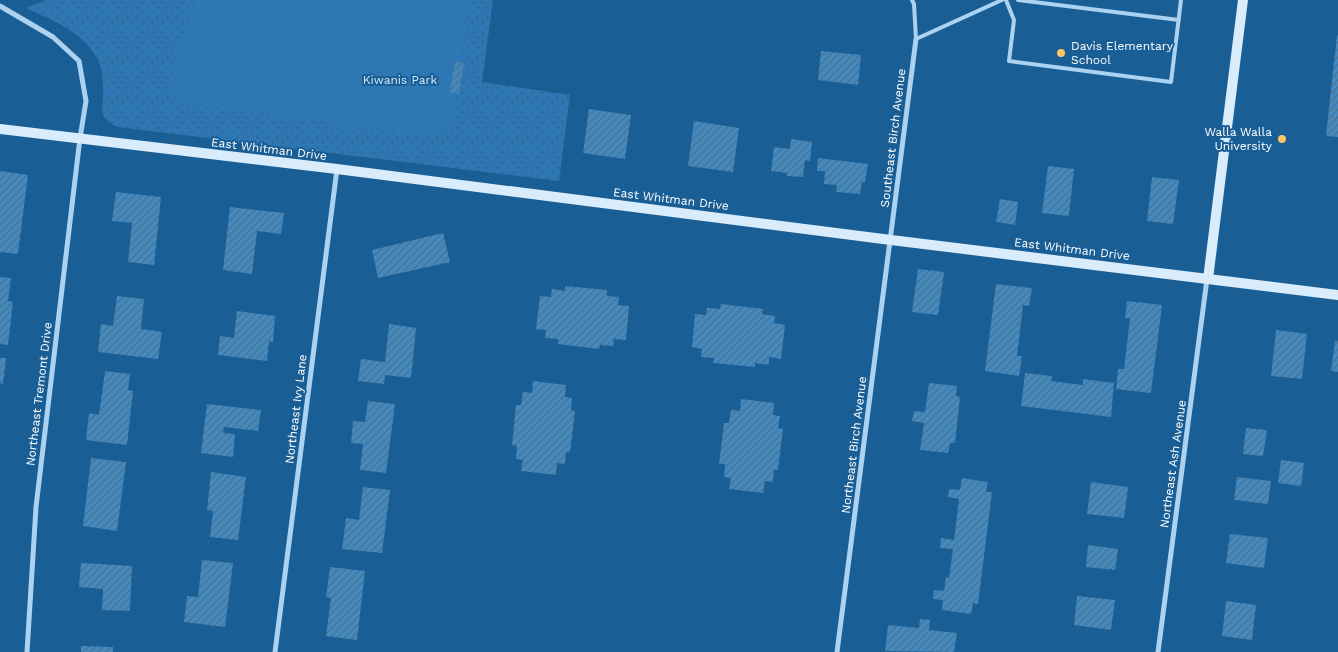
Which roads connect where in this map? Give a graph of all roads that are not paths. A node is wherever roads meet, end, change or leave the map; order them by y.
1 (912, 0) edge
2 (1002, 0) edge
3 (1006, 0) edge
4 (1018, 0) edge
5 (1181, 0) edge
6 (1243, 0) edge
7 (0, 6) edge
8 (1179, 20) junction
9 (916, 39) junction
10 (0, 129) edge
11 (80, 138) junction
12 (337, 169) junction
13 (891, 240) junction
14 (1208, 279) junction
15 (1338, 295) edge
16 (27, 652) edge
17 (275, 652) edge
18 (837, 652) edge
19 (1158, 652) edge

1 - 9 lane
2 - 9 lane
3 - 8 lane
4 - 8 lane
5 - 8 lane
6 - 14 main road
7 - 11 street, Northeast Tremont Drive
9 - 13 street, Southeast Birch Avenue
10 - 11 main road, East Whitman Drive
11 - 12 main road, East Whitman Drive
11 - 16 street, Northeast Tremont Drive
12 - 13 main road, East Whitman Drive
12 - 17 street, Northeast Ivy Lane
13 - 14 main road, East Whitman Drive
13 - 18 street, Northeast Birch Avenue
14 - 15 main road, East Whitman Drive
14 - 19 street, Northeast Ash Avenue

